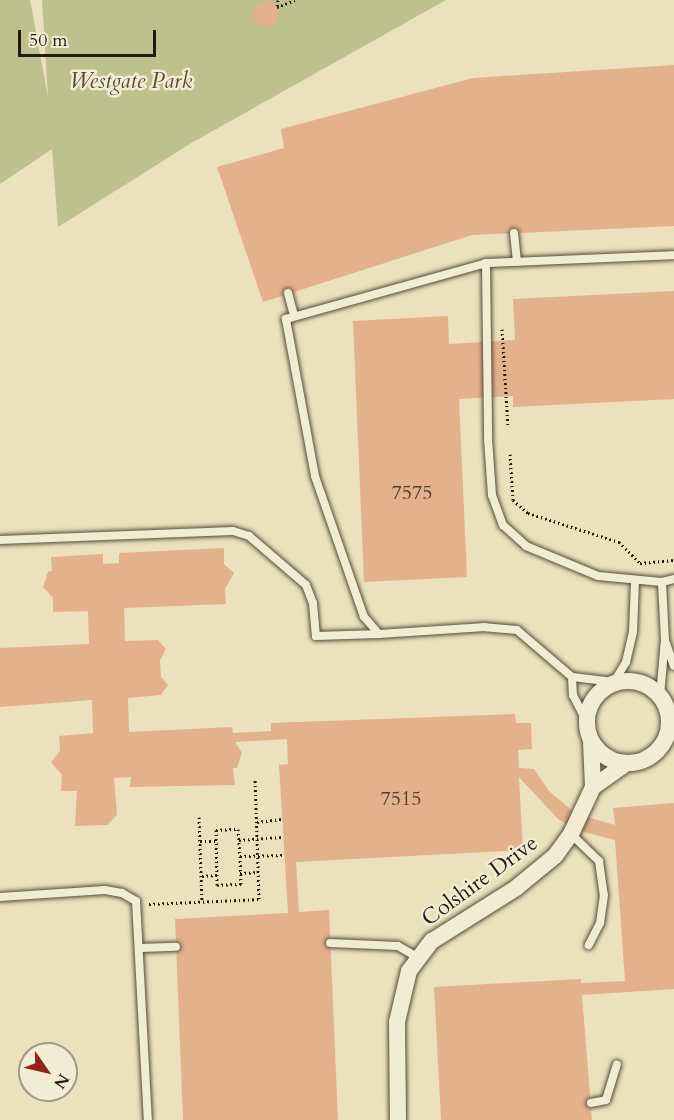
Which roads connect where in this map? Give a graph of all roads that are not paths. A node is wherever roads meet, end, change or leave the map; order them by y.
1 (514, 233) dead end
2 (674, 255) edge
3 (517, 262) junction
4 (486, 263) junction
5 (288, 293) dead end
6 (294, 316) junction
7 (0, 540) edge
8 (674, 579) edge
9 (635, 581) junction
10 (662, 582) junction
11 (379, 634) junction
12 (665, 640) junction
13 (674, 666) edge
14 (572, 676) junction
15 (614, 682) junction
16 (667, 703) edge
17 (586, 720) junction
18 (591, 742) junction
19 (668, 744) edge
20 (627, 763) junction
21 (593, 787) junction
22 (571, 834) junction
23 (0, 897) edge
24 (330, 944) dead end
25 (589, 945) dead end
26 (176, 947) dead end
27 (140, 948) junction
28 (417, 957) junction
29 (617, 1065) dead end
30 (591, 1102) dead end
31 (148, 1120) edge
32 (398, 1120) edge

1 - 3 lane
2 - 3 lane
3 - 4 lane
4 - 6 lane
4 - 9 lane
5 - 6 lane
6 - 11 lane
7 - 11 lane
8 - 10 lane
9 - 10 lane
9 - 15 lane
10 - 12 lane
11 - 14 lane
12 - 13 lane
12 - 16 lane
14 - 15 lane
14 - 17 lane
15 - 16 street
15 - 17 street
16 - 19 street, Colshire Drive
17 - 18 street, Colshire Drive
18 - 20 street
18 - 21 street, Colshire Drive
19 - 20 street, Colshire Drive
20 - 21 street, Colshire Drive
21 - 22 street, Colshire Drive
22 - 25 lane
22 - 28 street, Colshire Drive
23 - 27 lane
24 - 28 lane
26 - 27 lane
27 - 31 lane
28 - 32 street, Colshire Drive
29 - 30 lane

